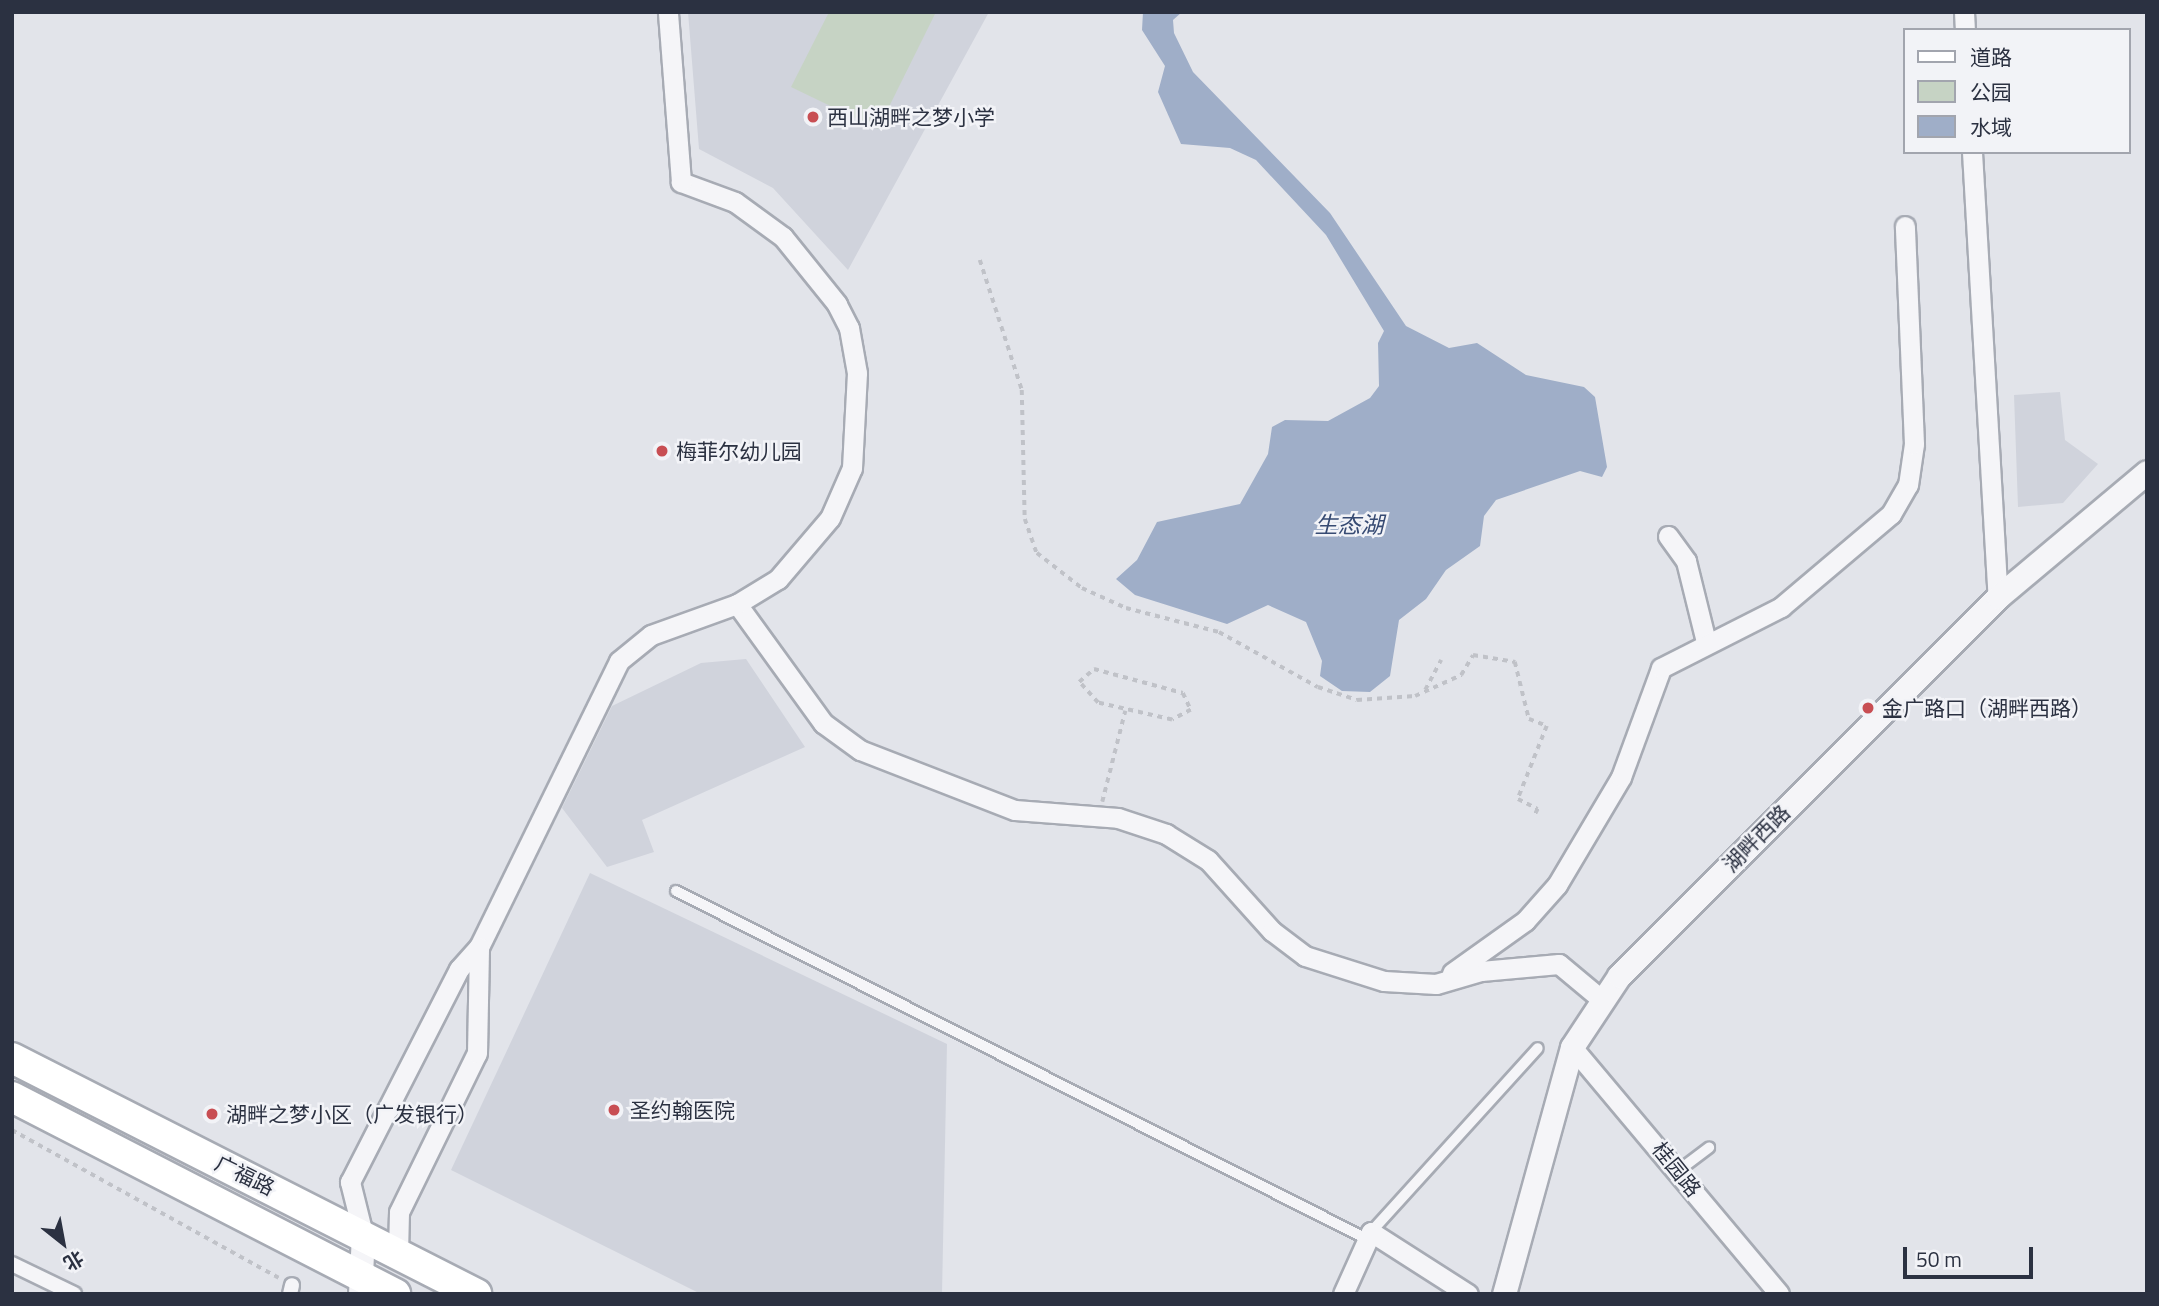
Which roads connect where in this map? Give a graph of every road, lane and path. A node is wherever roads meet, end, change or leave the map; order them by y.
1 (668, 12) edge
2 (1972, 154) edge
3 (1905, 226) dead end
4 (981, 260) dead end
5 (2147, 472) edge
6 (1668, 536) dead end
7 (1998, 597) junction
8 (737, 604) junction
9 (1706, 642) junction
10 (1441, 660) dead end
11 (1424, 691) junction
12 (1125, 711) junction
13 (1098, 817) junction
14 (1534, 817) dead end
15 (676, 891) dead end
16 (479, 947) junction
17 (1436, 984) junction
18 (1601, 999) junction
19 (1572, 1047) junction
20 (1538, 1048) dead end
21 (12, 1058) edge
22 (12, 1097) edge
23 (12, 1130) edge
24 (1709, 1148) dead end
25 (1678, 1171) junction
26 (363, 1234) junction
27 (1368, 1235) junction
28 (398, 1253) junction
29 (12, 1264) edge
30 (291, 1290) edge
31 (381, 1291) edge
32 (74, 1294) edge
33 (476, 1294) edge
34 (1343, 1294) edge
35 (1468, 1294) edge
36 (1504, 1294) edge
37 (1779, 1294) edge

1 - 8 street
2 - 7 street
3 - 9 street
4 - 11 path
5 - 7 street, 湖畔西路
6 - 9 street
7 - 18 street, 湖畔西路
8 - 13 street
8 - 16 street
9 - 17 street
10 - 11 path
11 - 14 path
12 - 12 path
12 - 13 path
13 - 17 street
15 - 27 lane
16 - 26 street
16 - 28 street
17 - 18 street
18 - 19 street, 湖畔西路
19 - 25 street, 桂园路
19 - 36 street, 湖畔西路
20 - 27 lane
21 - 26 main road, 广福路
22 - 31 main road, 广福路
23 - 30 path
24 - 25 lane
25 - 37 street, 桂园路
26 - 28 main road, 广福路
26 - 31 street
27 - 34 street
27 - 35 street
28 - 31 street
28 - 33 main road, 广福路
29 - 32 street

